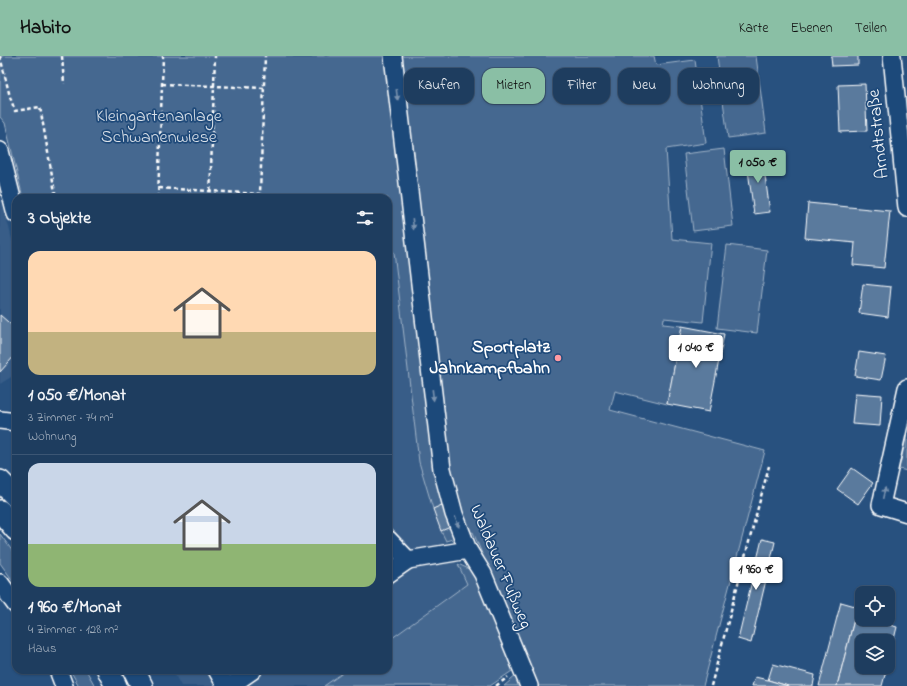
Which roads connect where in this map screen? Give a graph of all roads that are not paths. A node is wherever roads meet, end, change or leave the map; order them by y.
1 (393, 56) edge
2 (892, 56) edge
3 (0, 151) edge
4 (12, 198) edge
5 (907, 208) edge
6 (907, 388) edge
7 (0, 420) edge
8 (12, 422) edge
9 (0, 481) edge
10 (12, 493) edge
11 (0, 511) edge
12 (907, 513) edge
13 (12, 525) edge
14 (392, 543) edge
15 (468, 550) junction
16 (408, 560) junction
17 (392, 571) edge
18 (0, 583) edge
19 (12, 600) edge
20 (60, 674) edge
21 (110, 674) edge
22 (136, 674) edge
23 (219, 674) edge
24 (247, 674) edge
25 (64, 686) edge
26 (116, 686) edge
27 (142, 686) edge
28 (226, 686) edge
29 (230, 686) edge
30 (529, 686) edge

1 -> 15 street, Waldauer Fußweg
2 - 5 street, Arndtstraße
3 - 4 street
12 -> 6 street
7 - 8 street
9 - 10 main road
11 - 13 main road
14 - 16 street
15 - 16 street
15 - 30 street, Waldauer Fußweg
16 - 17 street
18 - 19 street
20 - 25 street
21 - 26 main road
22 - 27 main road
23 - 28 street
24 - 29 street

